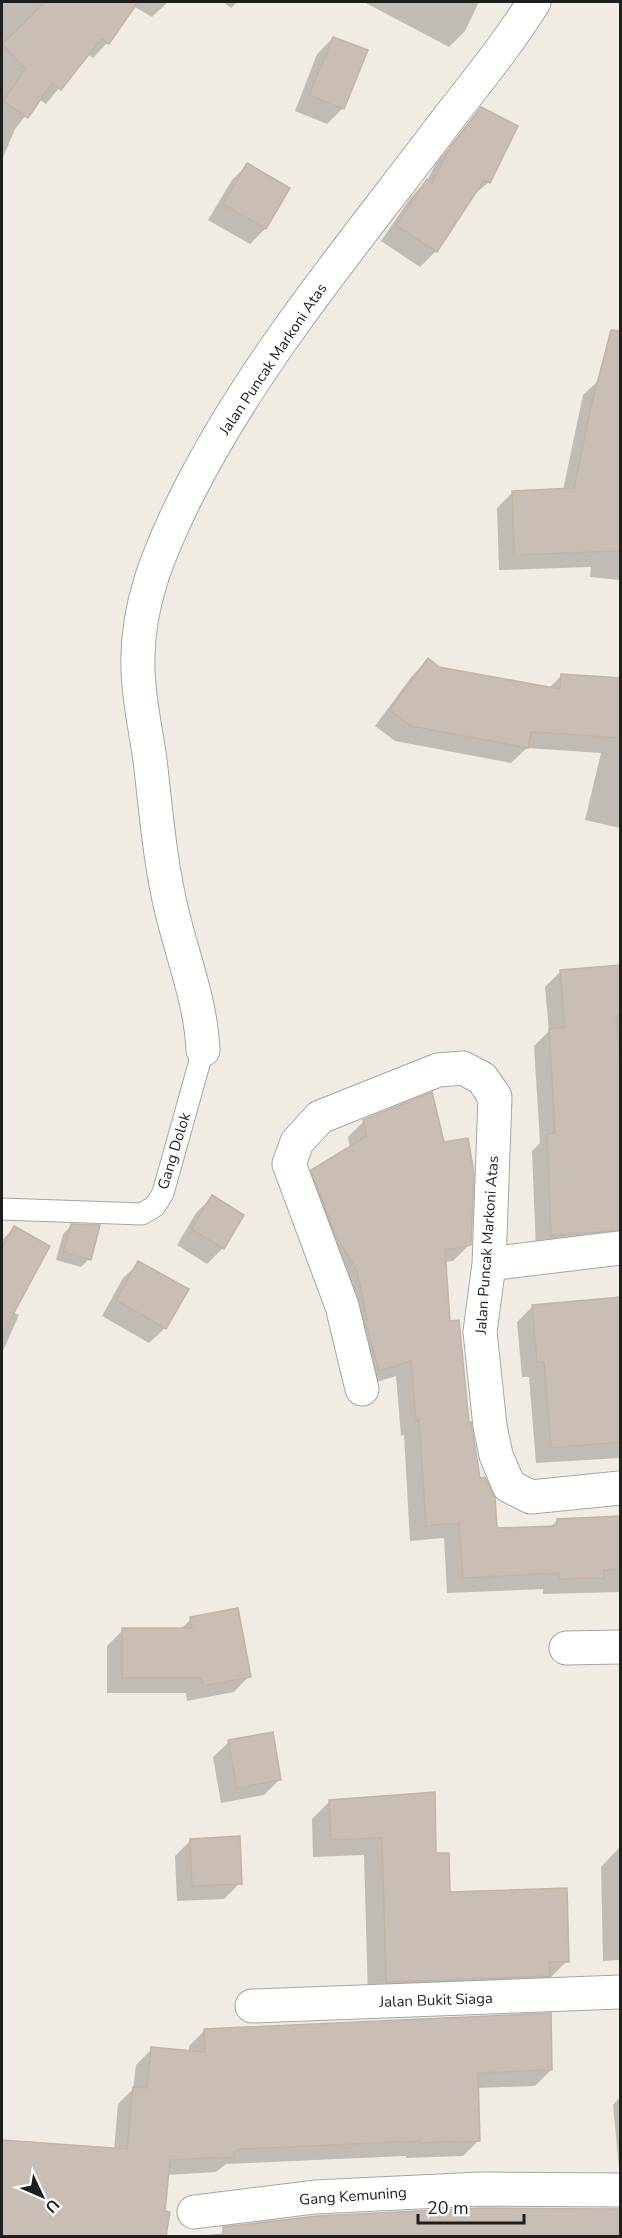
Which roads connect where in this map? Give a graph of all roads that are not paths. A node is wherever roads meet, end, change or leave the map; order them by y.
1 (534, 2) edge
2 (203, 1050) joint
3 (2, 1209) edge
4 (621, 1248) edge
5 (489, 1264) junction
6 (362, 1389) dead end
7 (621, 1488) edge
8 (621, 1647) edge
9 (567, 1648) dead end
10 (621, 1992) edge
11 (252, 2006) dead end
12 (621, 2190) edge
13 (194, 2212) dead end

1 - 2 street, Jalan Puncak Markoni Atas
2 - 3 lane, Gang Dolok
4 - 5 street
5 - 6 street, Jalan Puncak Markoni Atas
5 - 7 street, Jalan Puncak Markoni Atas
8 - 9 street
10 - 11 street, Jalan Bukit Siaga
12 - 13 street, Gang Kemuning

